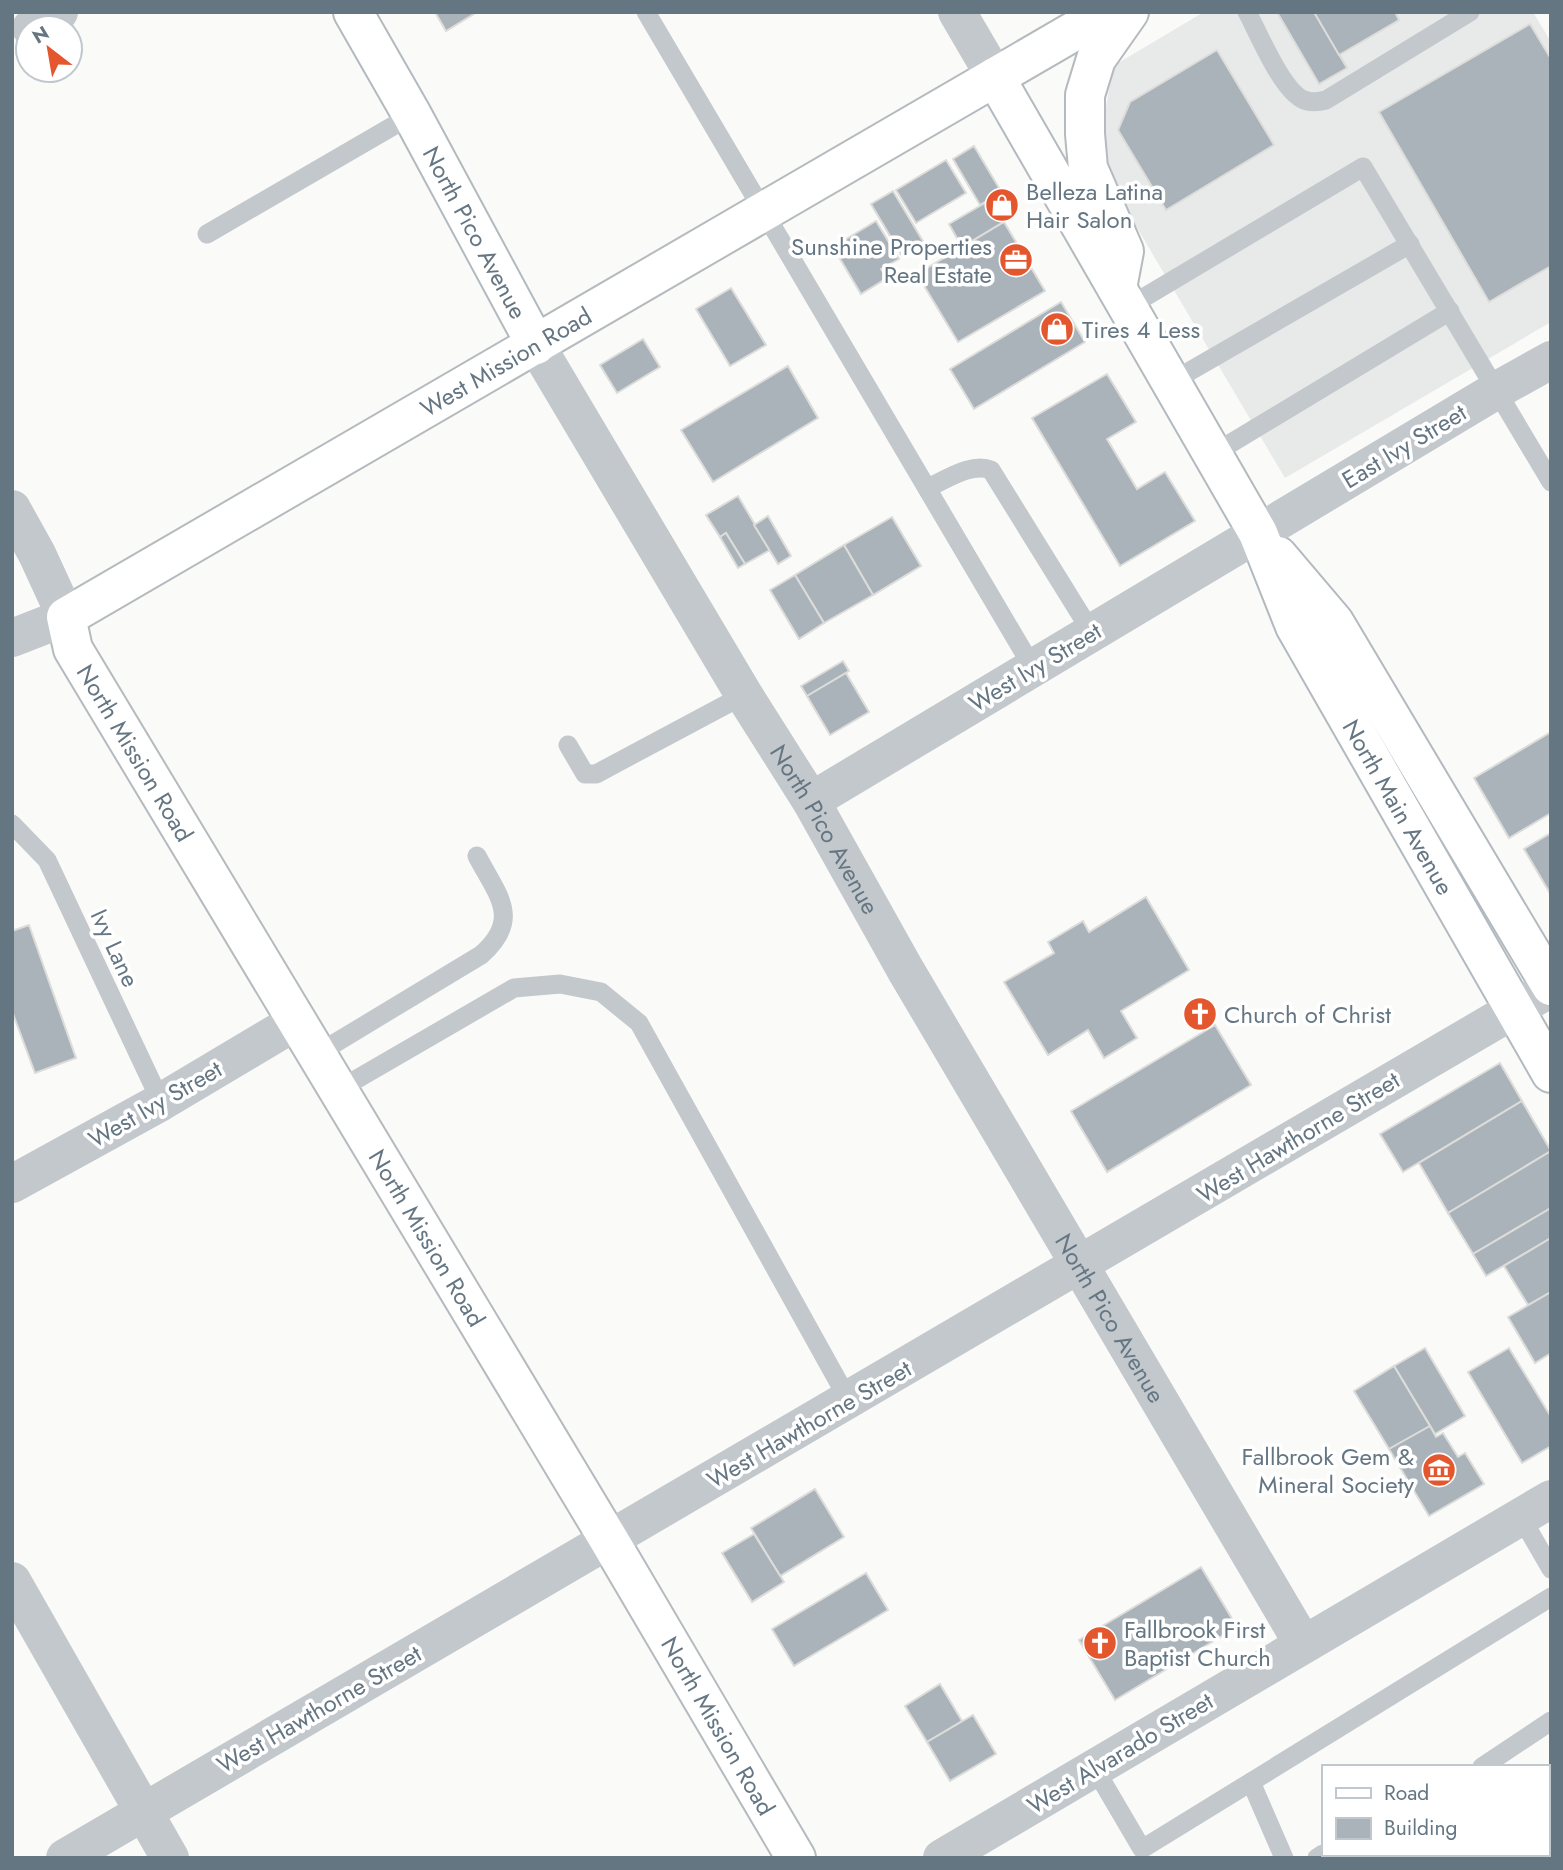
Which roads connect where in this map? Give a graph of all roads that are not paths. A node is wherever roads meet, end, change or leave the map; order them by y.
1 (353, 12) edge
2 (646, 12) edge
3 (957, 12) edge
4 (1107, 12) edge
5 (1129, 12) edge
6 (1247, 12) edge
7 (1470, 12) edge
8 (995, 77) junction
9 (412, 115) junction
10 (764, 211) junction
11 (208, 234) dead end
12 (1410, 244) junction
13 (1122, 298) junction
14 (1450, 311) junction
15 (536, 345) junction
16 (1551, 360) edge
17 (1171, 382) junction
18 (1497, 390) junction
19 (1213, 454) junction
20 (1551, 482) edge
21 (927, 488) junction
22 (12, 509) edge
23 (1258, 533) junction
24 (66, 617) junction
25 (1092, 633) junction
26 (12, 638) edge
27 (1033, 668) junction
28 (744, 695) junction
29 (568, 745) dead end
30 (811, 801) junction
31 (12, 824) edge
32 (477, 856) dead end
33 (1551, 987) edge
34 (1513, 1010) junction
35 (297, 1021) junction
36 (317, 1054) junction
37 (1551, 1073) edge
38 (338, 1090) junction
39 (161, 1102) junction
40 (12, 1184) edge
41 (1079, 1266) junction
42 (849, 1401) junction
43 (1536, 1508) edge
44 (609, 1541) junction
45 (1551, 1569) edge
46 (12, 1581) edge
47 (1551, 1597) edge
48 (1303, 1644) junction
49 (1551, 1721) edge
50 (1485, 1765) edge
51 (1095, 1769) junction
52 (1251, 1782) junction
53 (142, 1812) junction
54 (1145, 1854) edge
55 (65, 1858) edge
56 (170, 1858) edge
57 (796, 1858) edge
58 (942, 1858) edge
59 (1284, 1858) edge

1 - 9 main road, North Pico Avenue
2 - 10 lane
3 - 8 street, North Main Avenue
4 - 8 main road, West Mission Road
5 - 13 main road
6 - 7 lane
8 - 10 main road, West Mission Road
8 - 13 main road, North Main Avenue
9 - 11 lane
9 - 15 main road, North Pico Avenue
10 - 15 main road, West Mission Road
10 - 21 lane
12 - 13 lane
12 - 14 lane
12 - 17 lane
13 - 17 main road, North Main Avenue
14 - 18 lane
14 - 19 lane
15 - 24 main road, West Mission Road
15 - 28 street, North Pico Avenue
16 - 18 street, East Ivy Street
17 - 19 main road, North Main Avenue
18 - 20 lane
18 - 23 street, East Ivy Street
19 - 23 main road, North Main Avenue
21 - 25 lane
21 - 27 lane
22 - 24 street
23 - 25 street, West Ivy Street
23 - 33 main road, North Main Avenue
23 - 34 main road, North Main Avenue
24 - 26 street, West Mission Road
24 - 35 main road, North Mission Road
25 - 27 street, West Ivy Street
27 - 30 street, West Ivy Street
28 - 29 lane
28 - 30 street, North Pico Avenue
30 - 41 street, North Pico Avenue
31 - 39 lane, Ivy Lane
32 - 36 lane
33 - 34 street, West Hawthorne Street
34 - 37 main road, North Main Avenue
34 - 41 street, West Hawthorne Street
35 - 36 main road, North Mission Road
35 - 39 street, West Ivy Street
36 - 38 main road, North Mission Road
38 - 42 lane
38 - 44 main road, North Mission Road
39 - 40 street, West Ivy Street
41 - 42 street, West Hawthorne Street
41 - 48 street, North Pico Avenue
42 - 44 street, West Hawthorne Street
43 - 45 lane
43 - 48 street, West Alvarado Street
44 - 53 street, West Hawthorne Street
44 - 57 main road, North Mission Road
46 - 53 street
47 - 52 lane
48 - 51 street, West Alvarado Street
49 - 50 lane
51 - 54 lane
51 - 58 street, West Alvarado Street
52 - 54 lane
52 - 59 lane
53 - 55 street, West Hawthorne Street
53 - 56 street

